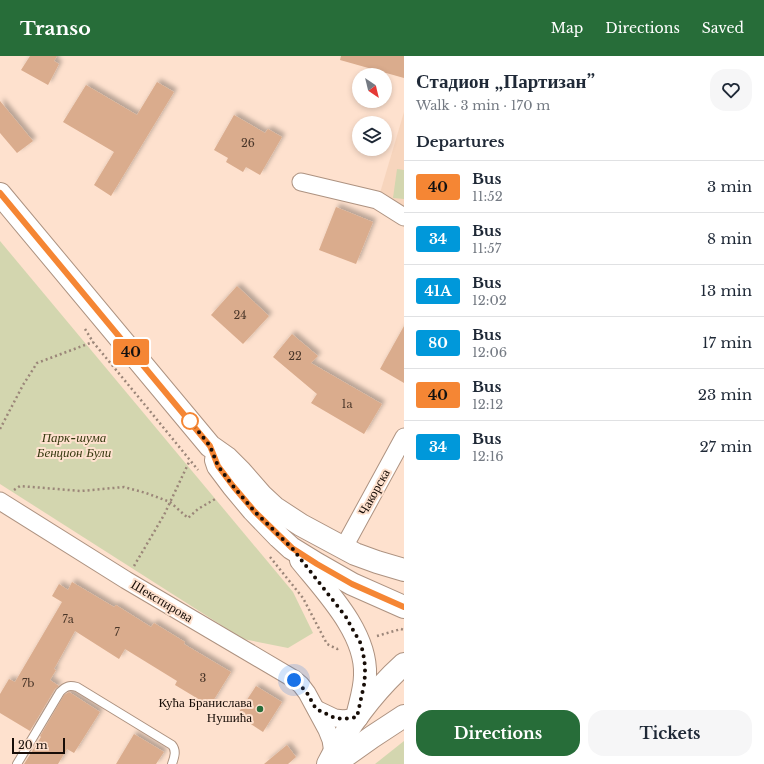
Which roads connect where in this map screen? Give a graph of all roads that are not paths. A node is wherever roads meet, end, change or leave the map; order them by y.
1 (302, 182) dead end
2 (0, 194) edge
3 (404, 217) edge
4 (404, 437) edge
5 (210, 446) junction
6 (1, 502) edge
7 (344, 547) junction
8 (292, 548) junction
9 (404, 570) edge
10 (404, 607) edge
11 (404, 664) edge
12 (316, 709) junction
13 (404, 716) edge
14 (357, 717) junction
15 (336, 761) edge
16 (18, 764) edge
17 (172, 764) edge

1 - 3 street
2 - 5 main road
4 - 7 street, Чакорска
5 - 7 main road
5 - 8 main road
6 - 12 street, Шекспирова
7 - 9 main road
8 - 10 main road
8 - 14 main road
11 - 14 main road
12 - 14 street
12 - 15 street, Шекспирова
13 - 15 main road
14 - 15 main road
16 - 17 lane

